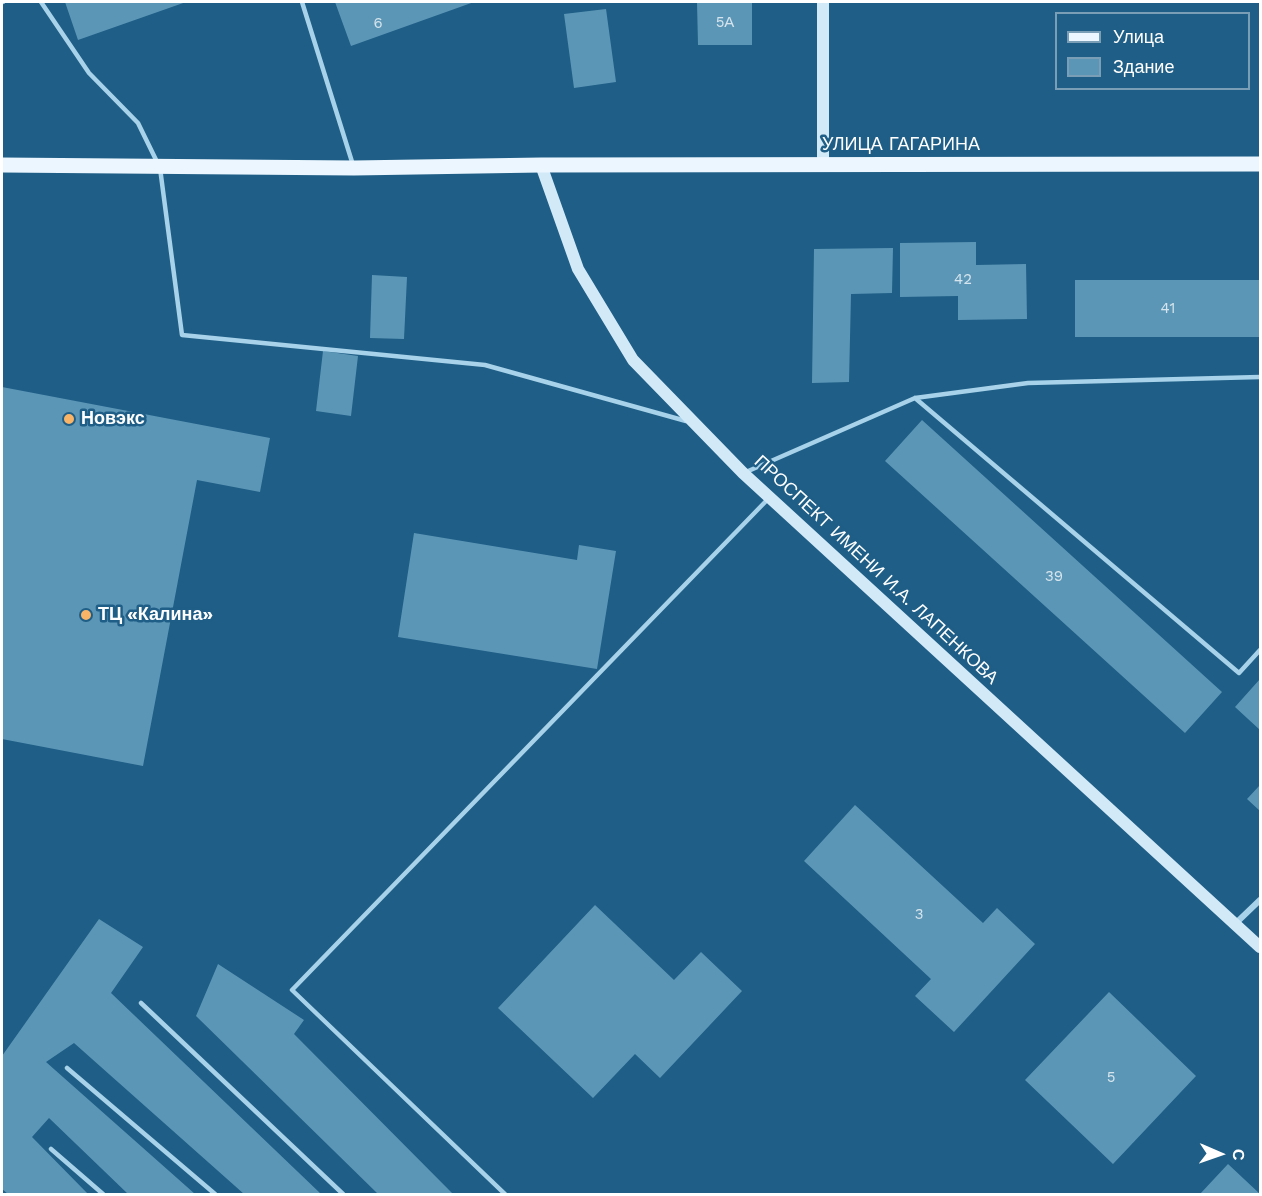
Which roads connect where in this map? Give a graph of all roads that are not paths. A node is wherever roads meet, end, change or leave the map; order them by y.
1 (41, 2) edge
2 (302, 2) edge
3 (823, 2) edge
4 (823, 164) junction
5 (1260, 164) edge
6 (2, 165) edge
7 (541, 165) junction
8 (160, 168) junction
9 (354, 168) junction
10 (1260, 377) edge
11 (915, 398) junction
12 (693, 422) junction
13 (743, 473) junction
14 (770, 497) junction
15 (1260, 650) edge
16 (1260, 900) edge
17 (1235, 924) junction
18 (1260, 947) edge
19 (141, 1003) dead end
20 (67, 1068) dead end
21 (51, 1149) dead end
22 (103, 1194) edge
23 (215, 1194) edge
24 (343, 1194) edge
25 (505, 1194) edge

1 - 8 lane
2 - 9 lane
3 - 4 main road
4 - 5 main road, УЛИЦА ГАГАРИНА
4 - 7 main road, УЛИЦА ГАГАРИНА
6 - 8 main road, УЛИЦА ГАГАРИНА
7 - 9 main road, УЛИЦА ГАГАРИНА
7 - 12 main road, ПРОСПЕКТ ИМЕНИ И.А. ЛАПЕНКОВА
8 - 9 main road, УЛИЦА ГАГАРИНА
8 - 12 lane
10 - 11 lane
11 - 13 lane
11 - 15 lane
12 - 13 main road, ПРОСПЕКТ ИМЕНИ И.А. ЛАПЕНКОВА
13 - 14 main road, ПРОСПЕКТ ИМЕНИ И.А. ЛАПЕНКОВА
14 - 17 main road, ПРОСПЕКТ ИМЕНИ И.А. ЛАПЕНКОВА
14 - 25 lane
16 - 17 street
17 - 18 main road, ПРОСПЕКТ ИМЕНИ И.А. ЛАПЕНКОВА
19 - 24 lane
20 - 23 lane
21 - 22 lane

